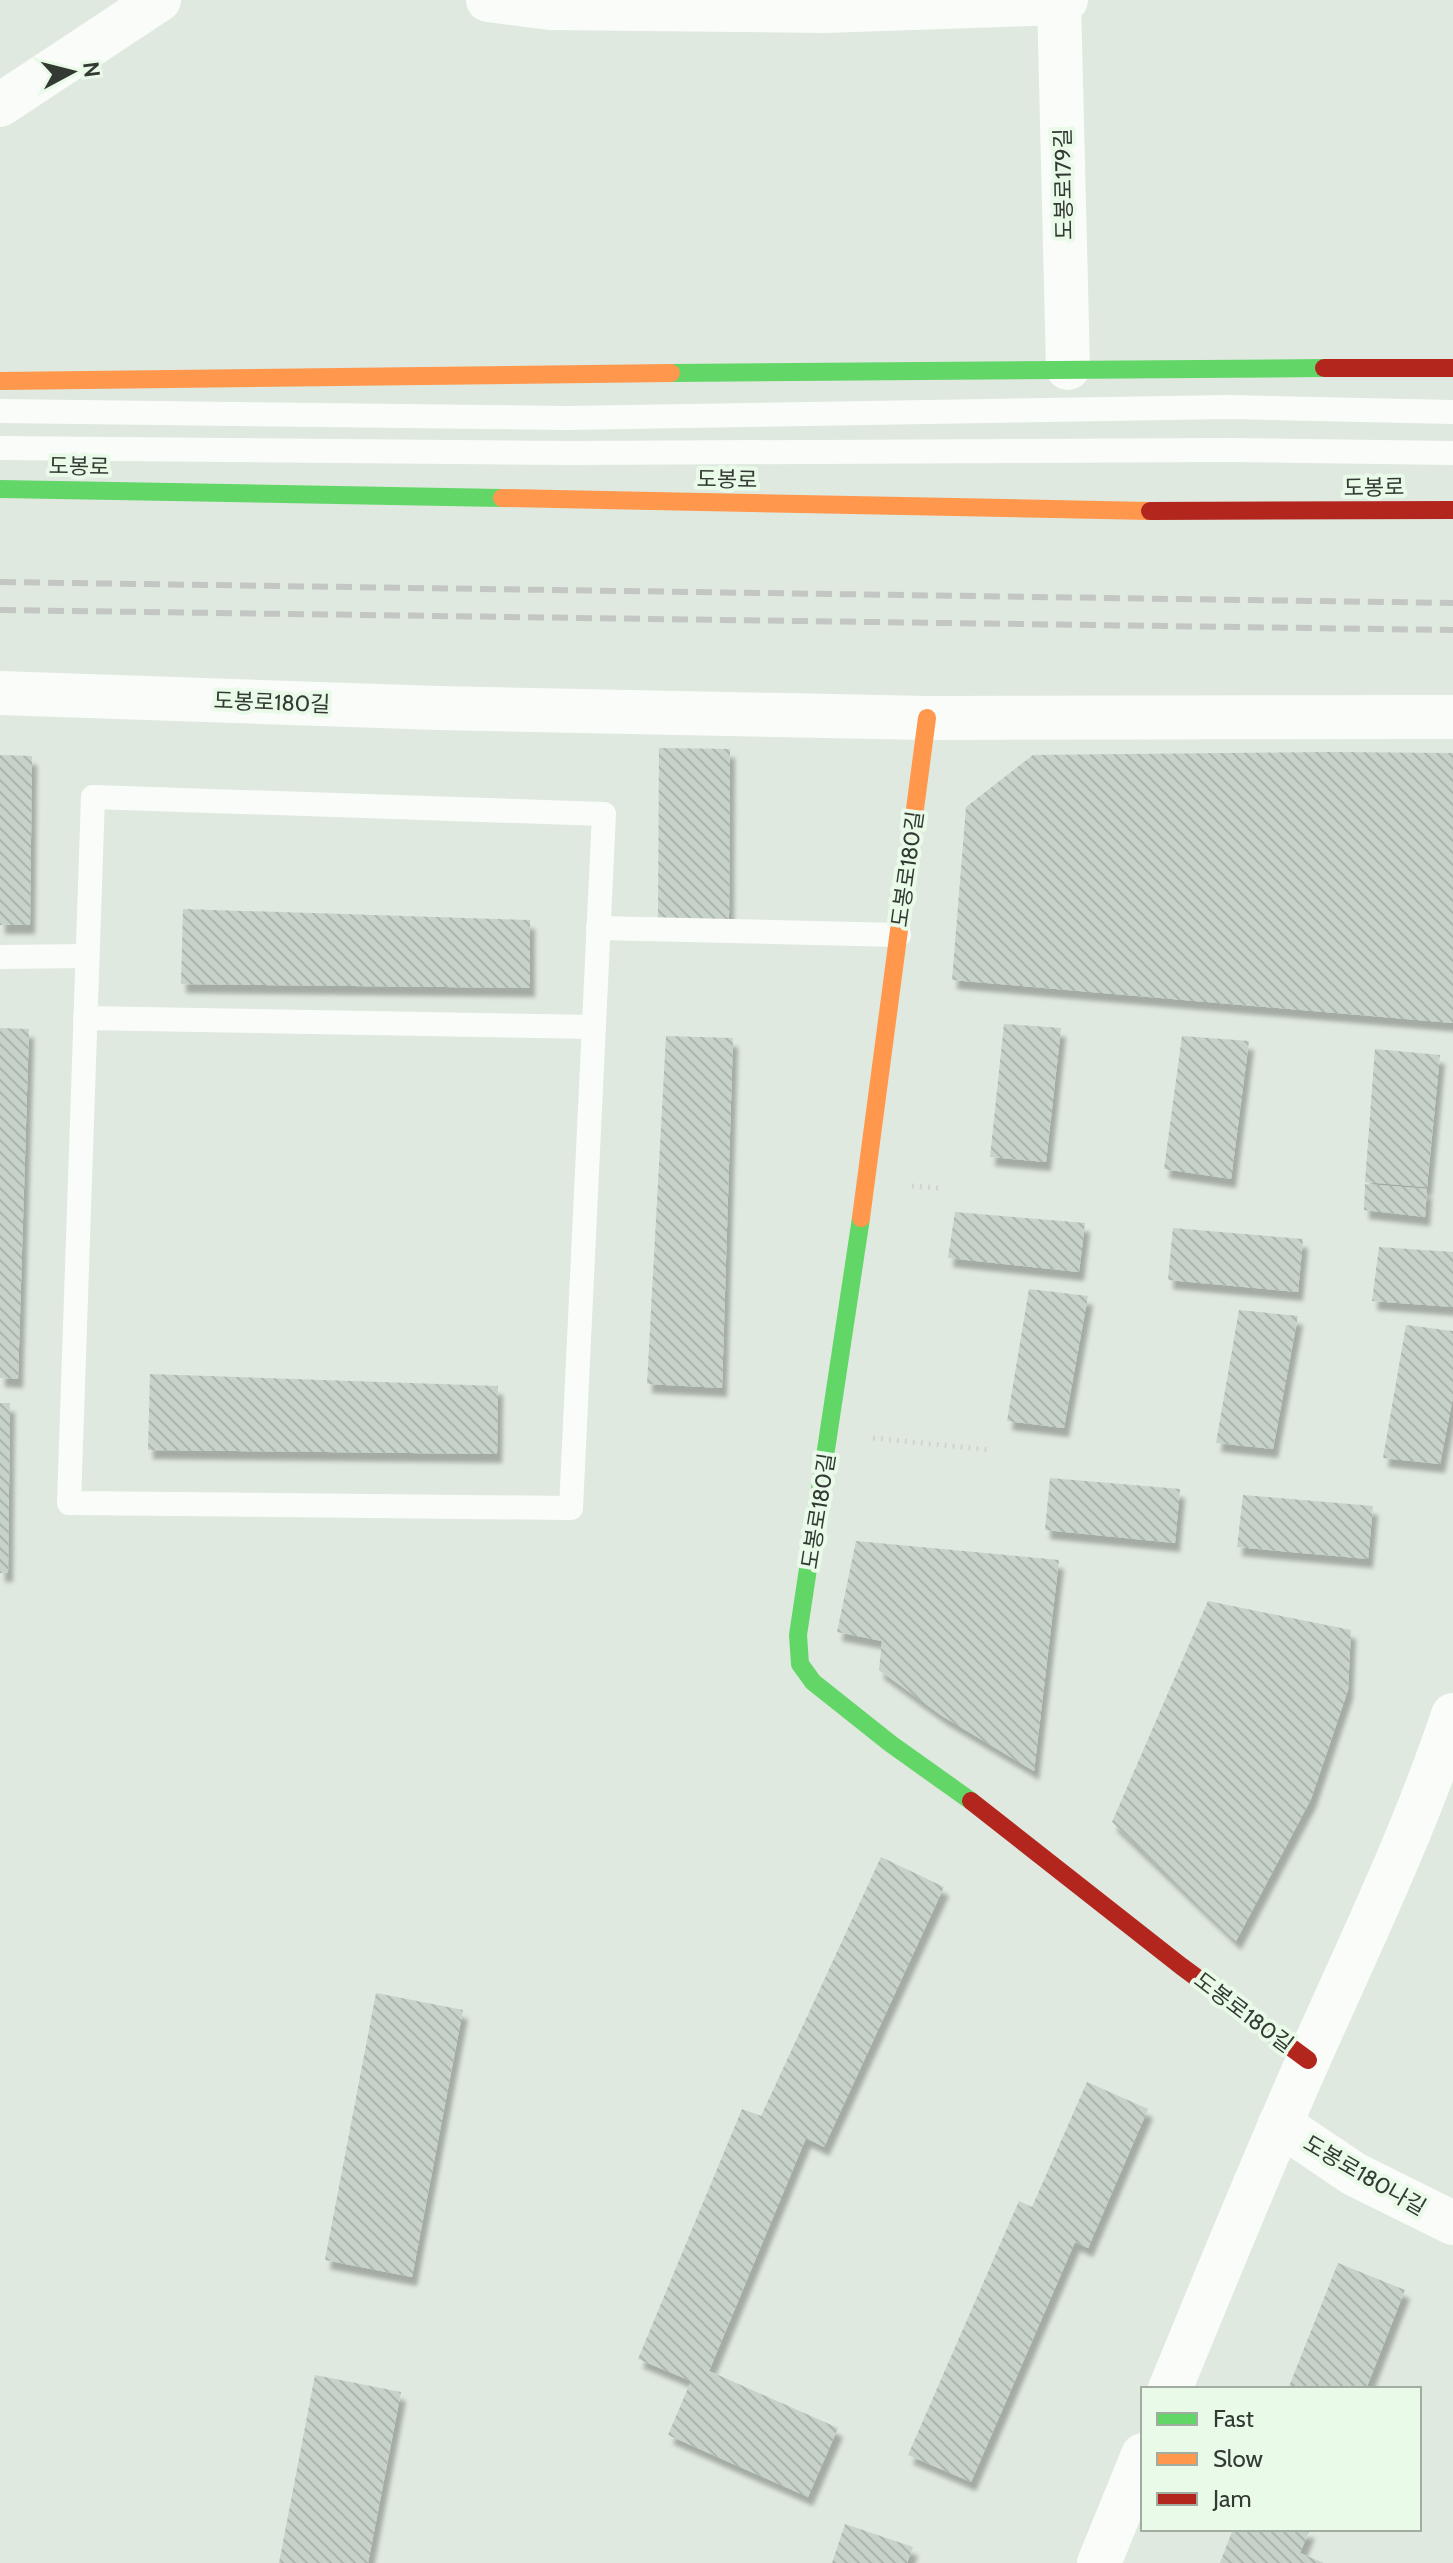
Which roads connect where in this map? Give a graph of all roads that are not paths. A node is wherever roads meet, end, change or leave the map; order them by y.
1 (159, 0) edge
2 (488, 0) edge
3 (1062, 1) edge
4 (0, 105) edge
5 (1068, 368) junction
6 (1453, 368) edge
7 (0, 381) edge
8 (0, 411) edge
9 (1453, 412) edge
10 (0, 448) edge
11 (1453, 453) edge
12 (0, 489) edge
13 (1453, 510) edge
14 (0, 693) edge
15 (1453, 717) edge
16 (927, 718) junction
17 (598, 928) junction
18 (899, 935) junction
19 (87, 956) junction
20 (0, 957) edge
21 (85, 1018) junction
22 (594, 1027) junction
23 (1453, 1715) edge
24 (1308, 2060) junction
25 (1280, 2124) junction
26 (1453, 2223) edge
27 (1171, 2387) edge
28 (1141, 2460) edge
29 (1099, 2563) edge

1 - 4 street
2 - 3 street
3 - 5 street, 도봉로179길
5 - 6 main road
5 - 7 main road
8 - 9 lane
10 - 11 lane
12 - 13 main road, 도봉로
14 - 16 street, 도봉로180길
15 - 16 street, 도봉로180길
16 - 18 main road, 도봉로180길
17 - 18 lane
17 - 19 lane
17 - 22 lane
18 - 24 main road, 도봉로180길
19 - 20 lane
19 - 21 lane
21 - 22 lane
21 - 22 lane
23 - 24 street, 도봉로180길
24 - 25 street, 도봉로180길
25 - 26 street, 도봉로180나길
25 - 27 street, 도봉로180길
28 - 29 street

